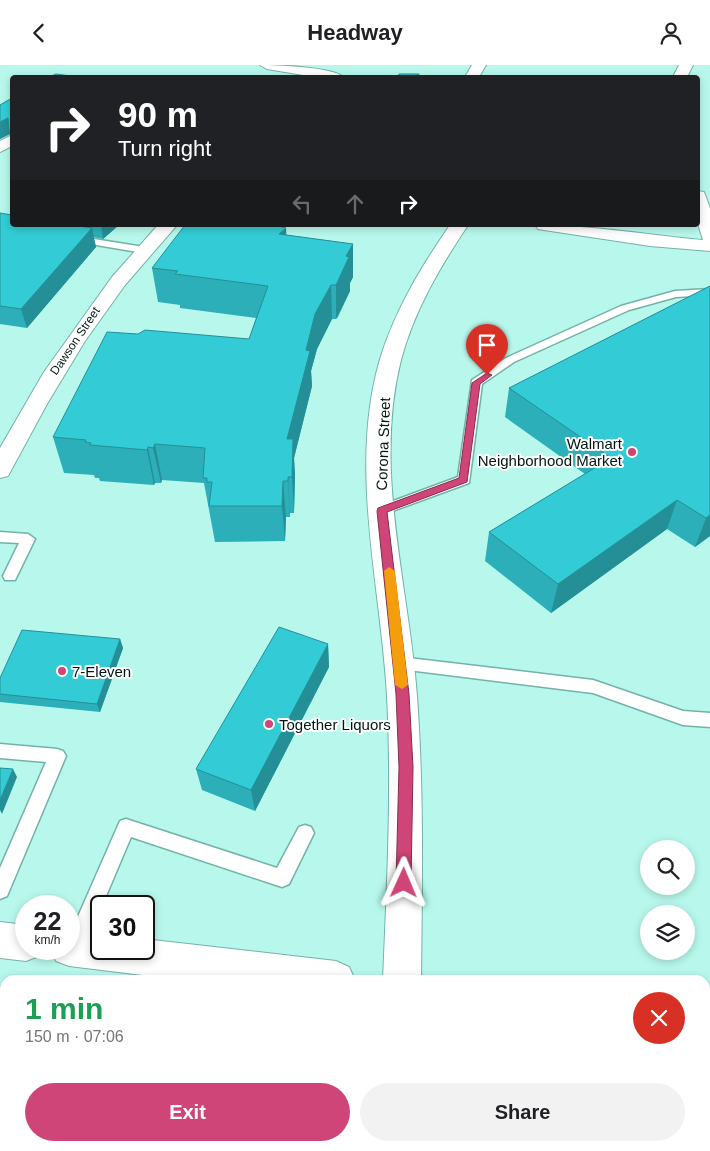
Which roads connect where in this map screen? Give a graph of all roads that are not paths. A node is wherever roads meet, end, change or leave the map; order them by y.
1 (267, 65) edge
2 (324, 75) edge
3 (700, 203) edge
4 (166, 227) edge
5 (458, 227) edge
6 (557, 227) edge
7 (60, 236) edge
8 (710, 237) edge
9 (710, 246) edge
10 (144, 250) junction
11 (710, 292) edge
12 (0, 469) edge
13 (382, 511) junction
14 (0, 537) edge
15 (10, 576) dead end
16 (400, 663) junction
17 (710, 720) edge
18 (0, 751) edge
19 (305, 833) dead end
20 (0, 890) edge
21 (80, 928) edge
22 (0, 940) edge
23 (15, 942) edge
24 (80, 949) edge
25 (295, 975) edge
26 (402, 975) edge

1 - 2 street
3 - 8 street
4 - 10 street, Dawson Street
5 - 13 street, Corona Street
6 - 9 street
7 - 10 lane
10 - 12 street, Dawson Street
11 - 13 lane
13 - 16 street, Corona Street
14 - 15 lane
16 - 17 lane
16 - 26 street, Corona Street
18 - 20 lane
19 - 21 lane
22 - 23 street
24 - 25 street

